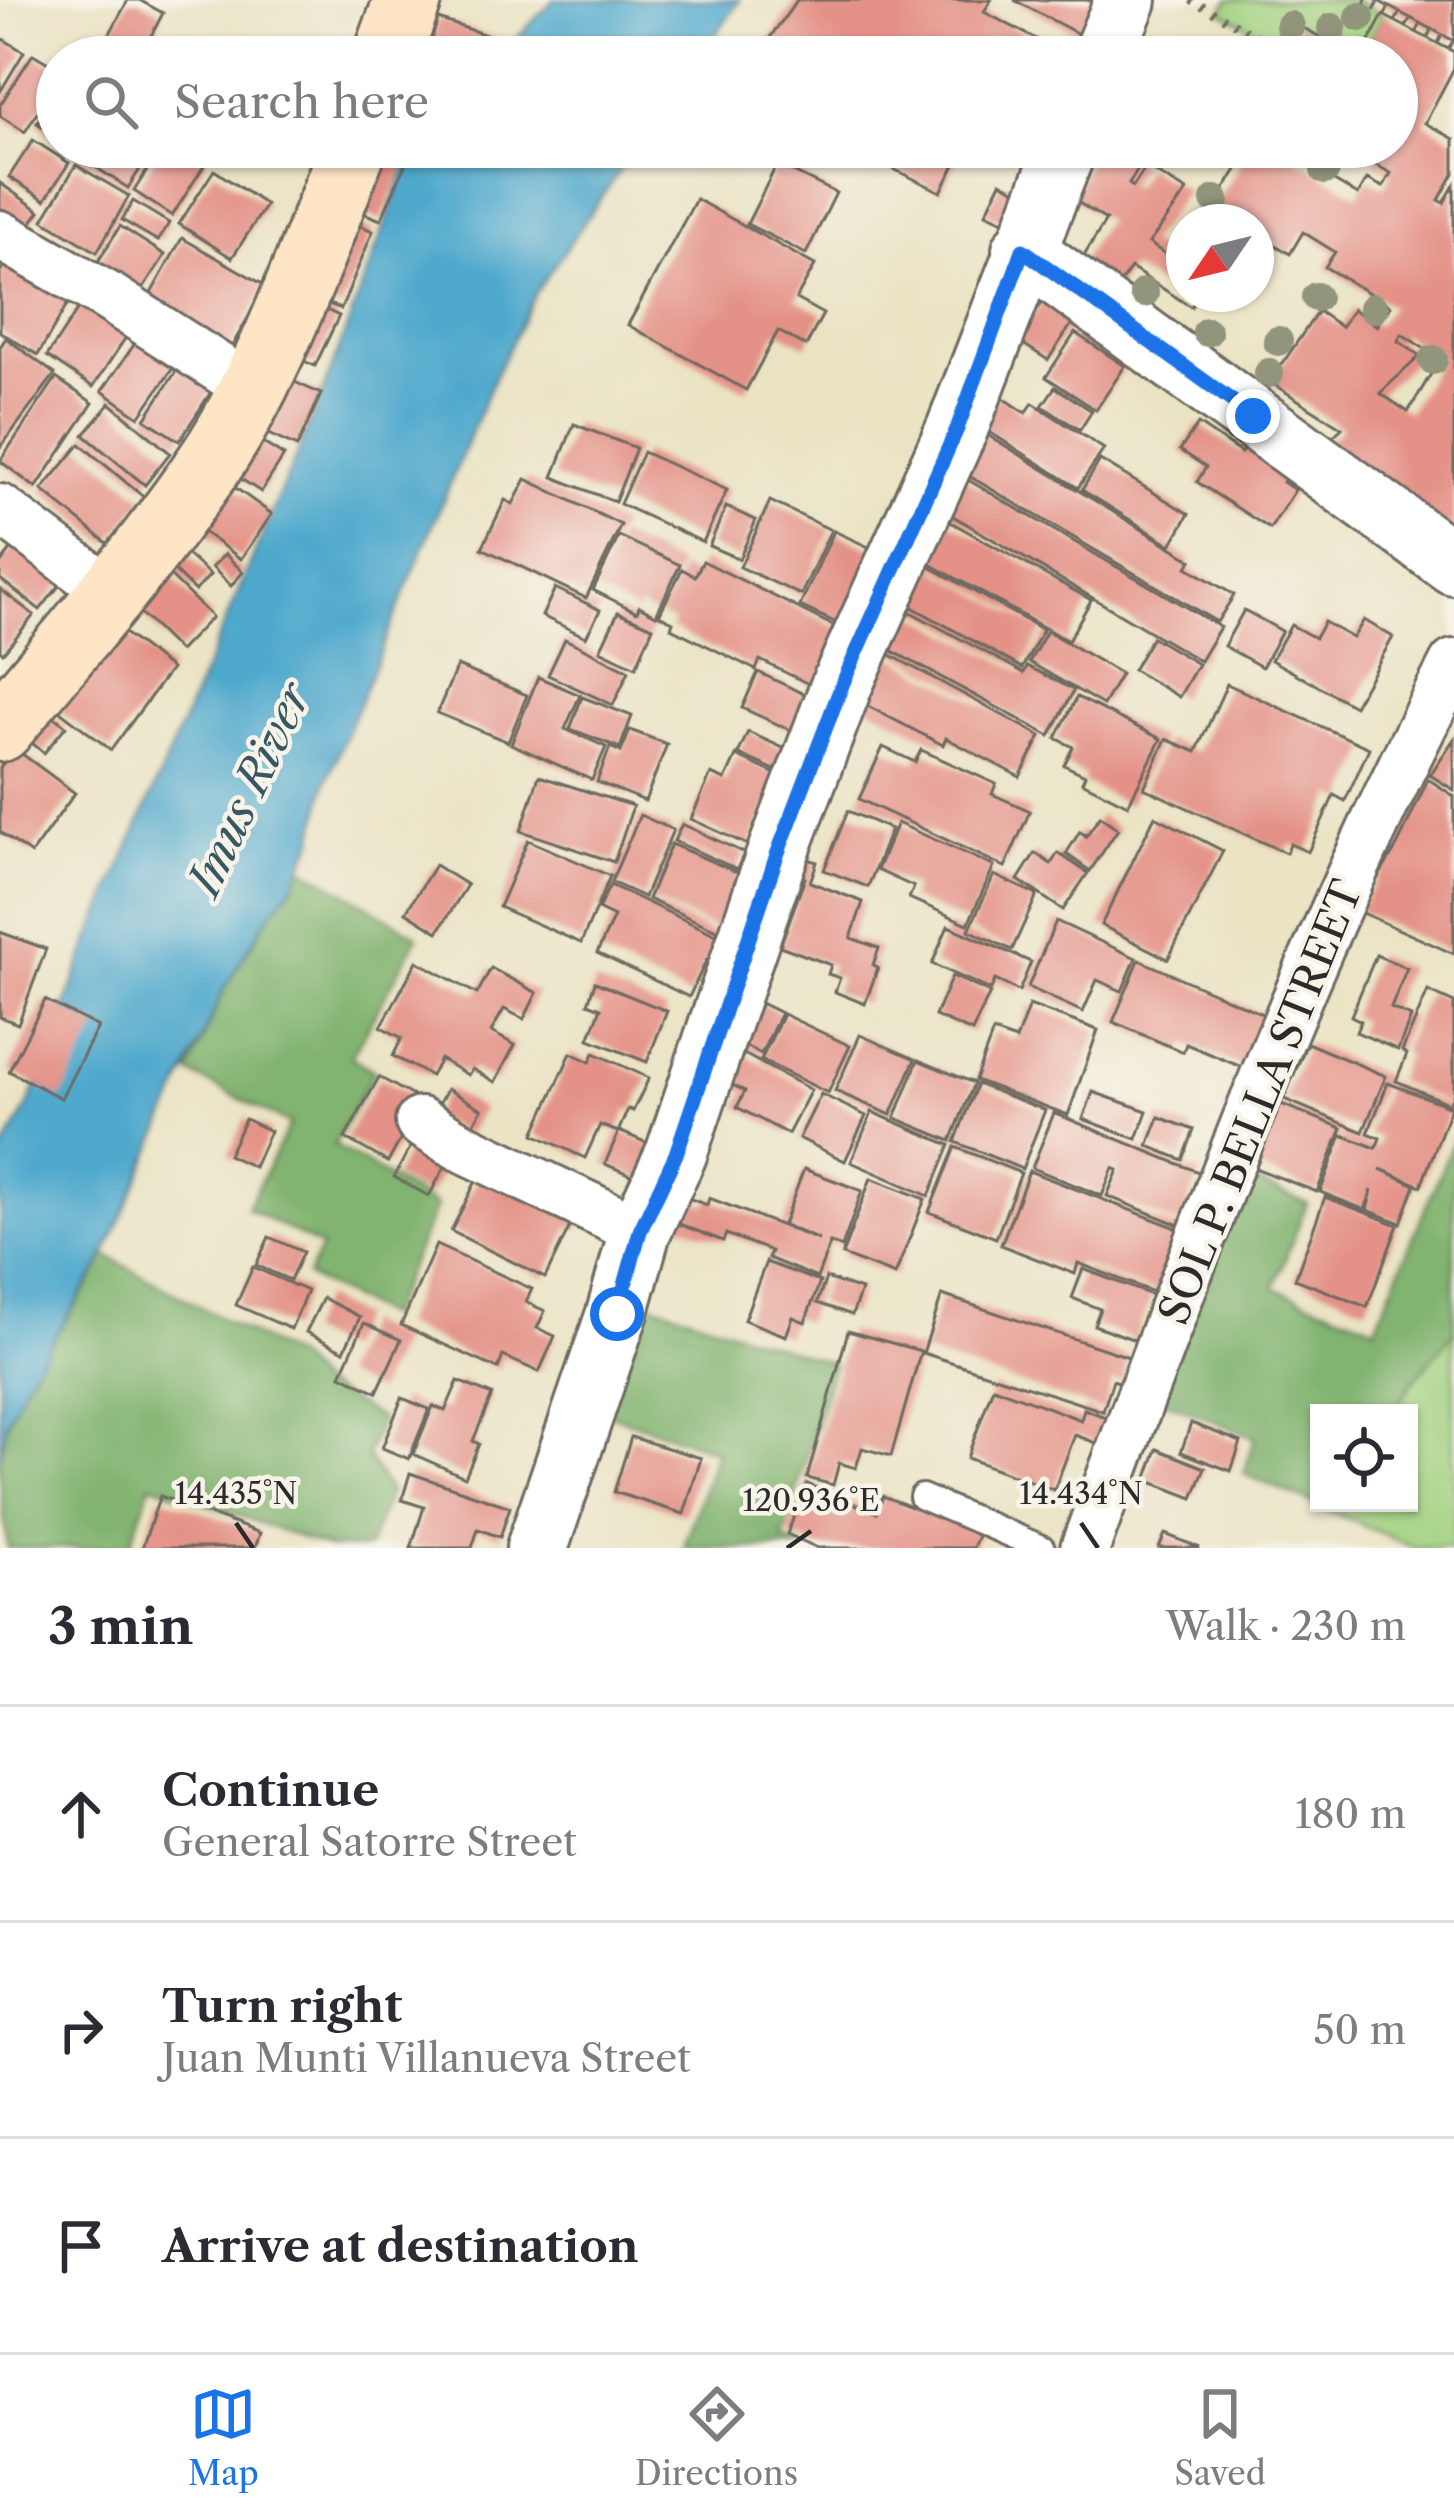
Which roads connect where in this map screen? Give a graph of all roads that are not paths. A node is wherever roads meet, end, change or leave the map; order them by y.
1 (408, 0) edge
2 (1126, 0) edge
3 (394, 36) edge
4 (1111, 36) edge
5 (344, 168) edge
6 (1057, 168) edge
7 (0, 235) edge
8 (1023, 250) junction
9 (252, 389) junction
10 (0, 509) edge
11 (1454, 564) edge
12 (112, 593) junction
13 (1454, 664) edge
14 (0, 728) edge
15 (420, 1123) dead end
16 (640, 1231) junction
17 (922, 1497) dead end
18 (537, 1548) edge
19 (1042, 1548) edge
20 (1085, 1548) edge

1 - 3 main road
2 - 4 street
5 - 9 main road
6 - 8 street
7 - 9 street
8 - 11 street
8 - 16 street
9 - 12 main road
10 - 12 street
12 - 14 main road
13 - 20 street, SOL P. BELLA STREET
15 - 16 street
16 - 18 street
17 - 19 lane

